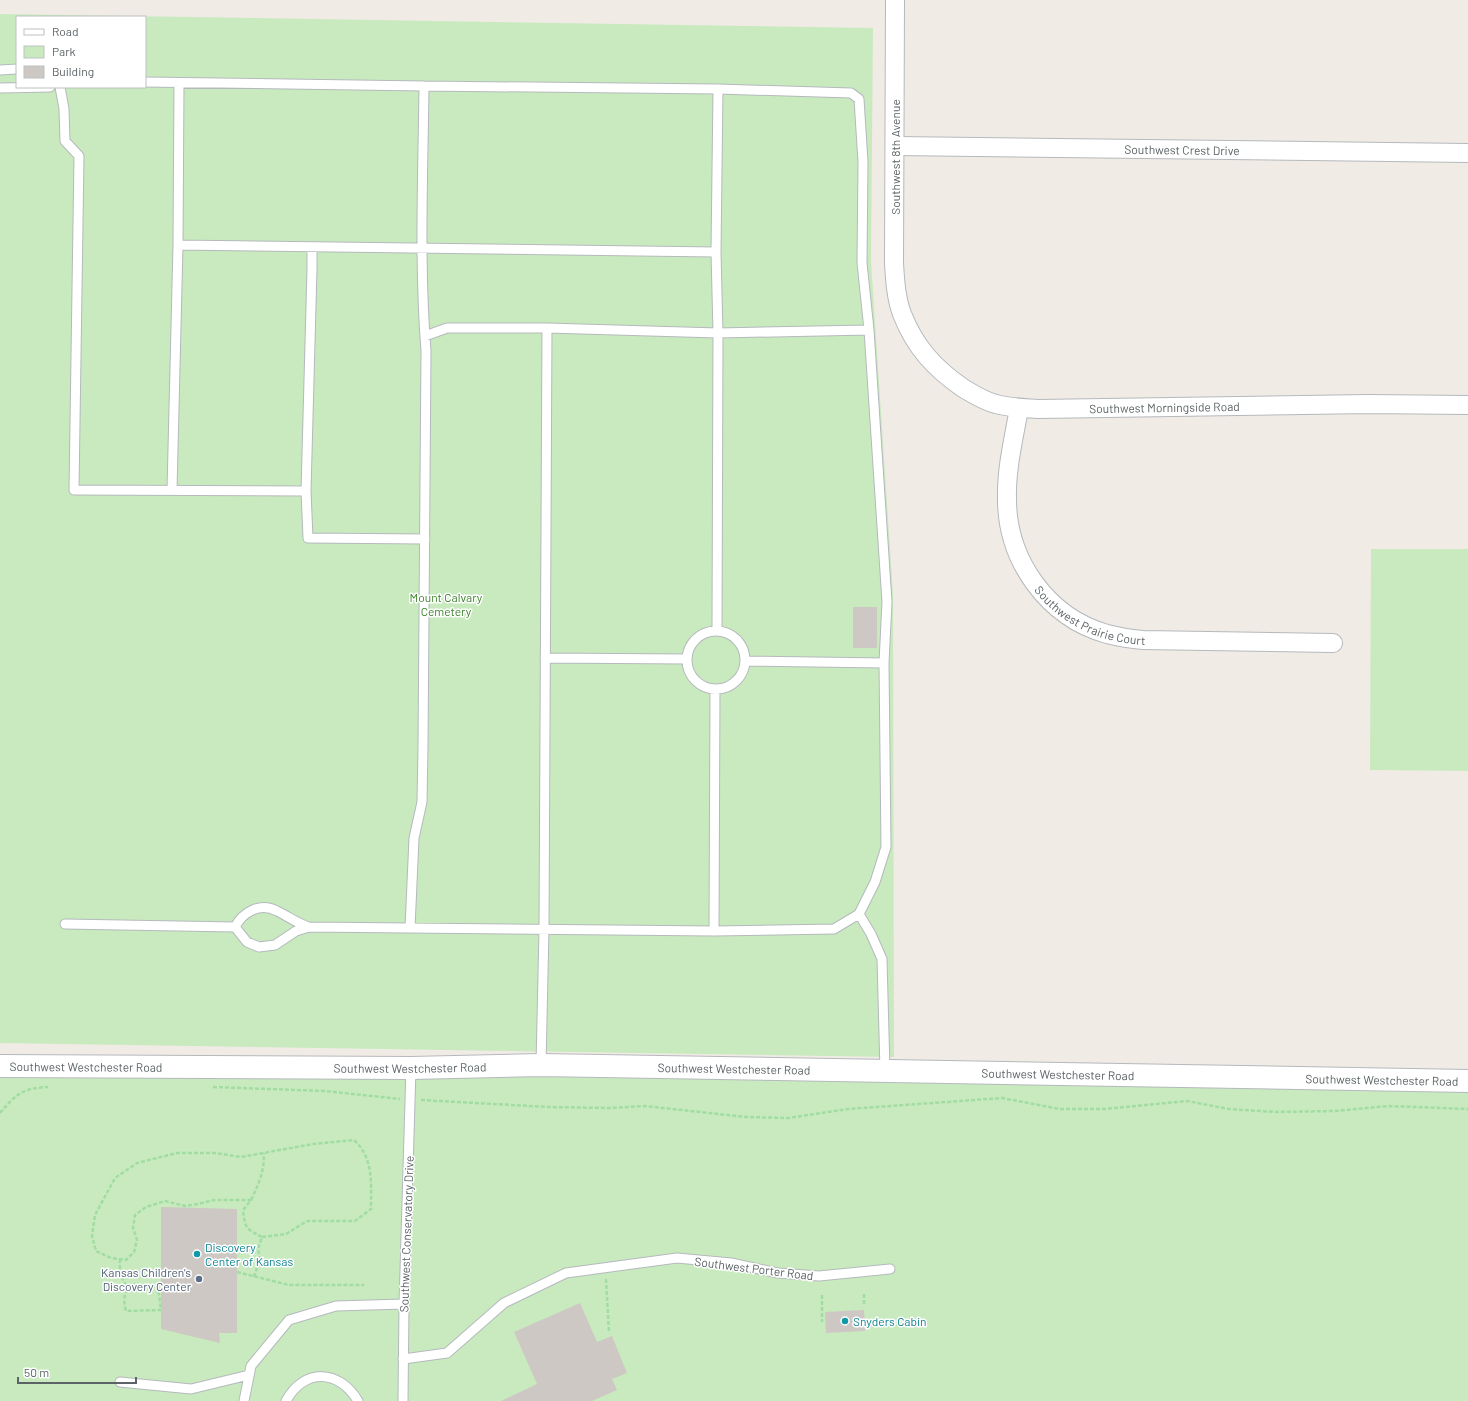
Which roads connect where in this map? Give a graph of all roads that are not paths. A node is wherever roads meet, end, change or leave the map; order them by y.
1 (895, 0) edge
2 (16, 69) edge
3 (0, 70) edge
4 (146, 82) edge
5 (179, 83) junction
6 (424, 86) junction
7 (0, 88) edge
8 (16, 88) edge
9 (60, 88) edge
10 (718, 89) junction
11 (895, 146) junction
12 (1468, 153) edge
13 (178, 245) junction
14 (312, 247) junction
15 (422, 249) junction
16 (716, 252) junction
17 (902, 313) joint
18 (547, 328) junction
19 (869, 330) junction
20 (718, 334) junction
21 (425, 336) junction
22 (1468, 405) edge
23 (1019, 408) junction
24 (172, 490) junction
25 (306, 491) junction
26 (425, 539) junction
27 (717, 631) junction
28 (1333, 643) dead end
29 (545, 658) junction
30 (687, 659) junction
31 (745, 661) junction
32 (884, 663) junction
33 (715, 689) junction
34 (859, 914) junction
35 (65, 924) dead end
36 (309, 926) junction
37 (235, 928) junction
38 (410, 928) junction
39 (544, 929) junction
40 (714, 931) junction
41 (541, 1065) junction
42 (0, 1066) edge
43 (411, 1068) junction
44 (885, 1071) junction
45 (1468, 1081) edge
46 (890, 1269) dead end
47 (404, 1304) junction
48 (403, 1359) junction
49 (249, 1376) junction
50 (120, 1382) dead end
51 (244, 1401) edge
52 (286, 1401) edge
53 (358, 1401) edge
54 (403, 1401) edge

1 - 11 street, Southwest 8th Avenue
2 - 3 lane
4 - 5 lane
5 - 6 lane
5 - 13 lane
6 - 10 lane
6 - 15 lane
7 - 8 lane
9 - 24 lane
10 - 16 lane
10 - 19 lane
11 - 12 street, Southwest Crest Drive
11 - 17 street, Southwest 8th Avenue
13 - 14 lane
13 - 24 lane
14 - 15 lane
14 - 25 lane
15 - 16 lane
15 - 21 lane
16 - 20 lane
17 - 23 street, Southwest Morningside Road
18 - 20 lane
18 - 21 lane
18 - 29 lane
19 - 20 lane
19 - 32 lane
20 - 27 lane
21 - 26 lane
22 - 23 street, Southwest Morningside Road
23 - 28 street, Southwest Prairie Court
24 - 25 lane
25 - 26 lane
26 - 38 lane
27 - 30 lane
27 - 31 lane
29 - 30 lane
29 - 39 lane
30 - 33 lane
31 - 32 lane
31 - 33 lane
32 - 34 lane
33 - 40 lane
34 - 40 lane
34 - 44 lane
35 - 37 lane
36 - 37 lane
36 - 37 lane
36 - 38 lane
38 - 39 lane
39 - 40 lane
39 - 41 lane
41 - 43 street, Southwest Westchester Road
41 - 44 street, Southwest Westchester Road
42 - 43 street, Southwest Westchester Road
43 - 47 lane, Southwest Conservatory Drive
44 - 45 street, Southwest Westchester Road
46 - 48 lane, Southwest Porter Road
47 - 48 lane, Southwest Conservatory Drive
47 - 49 lane
48 - 54 lane, Southwest Conservatory Drive
49 - 50 lane
49 - 51 lane
52 - 53 lane

